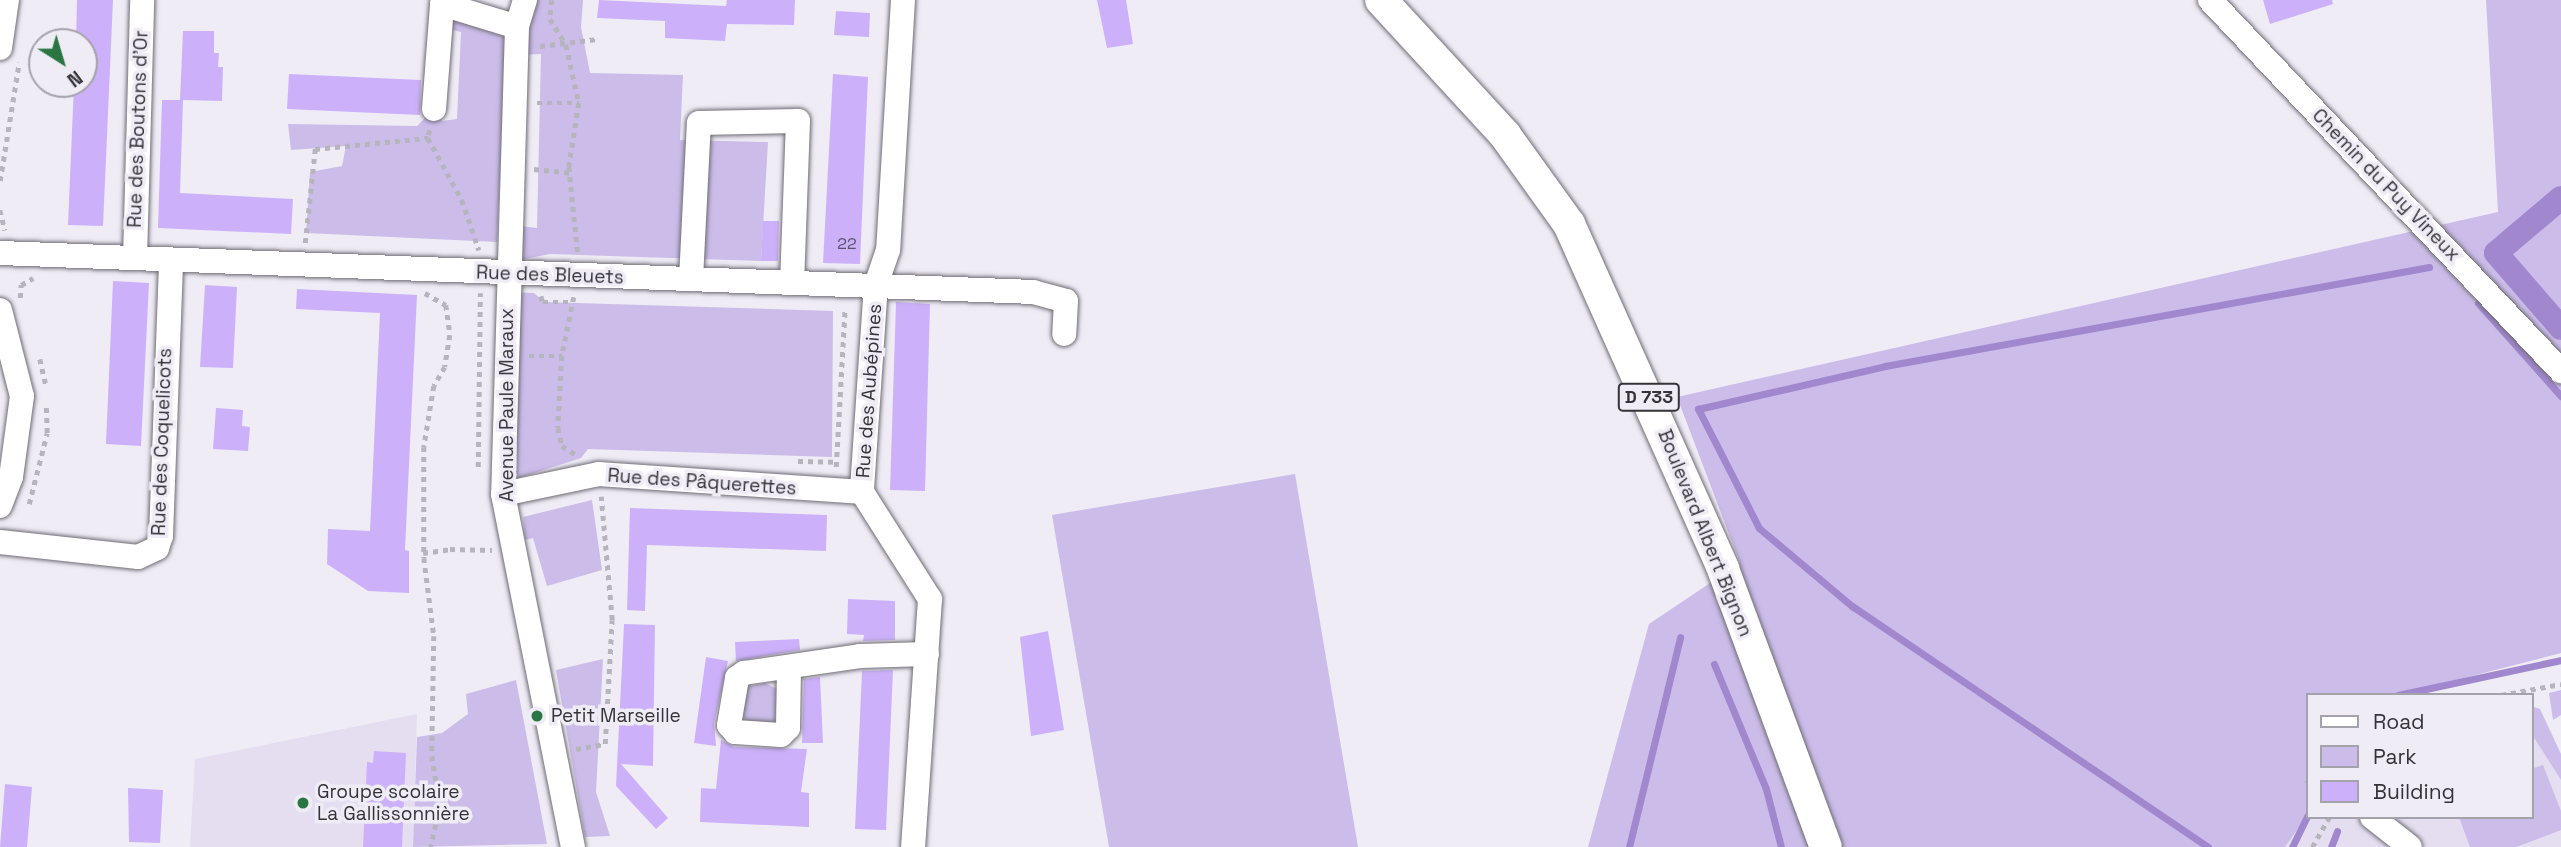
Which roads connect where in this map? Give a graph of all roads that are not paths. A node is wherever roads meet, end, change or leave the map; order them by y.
1 (7, 0) edge
2 (142, 0) edge
3 (524, 0) edge
4 (903, 0) edge
5 (1381, 0) edge
6 (2210, 0) edge
7 (517, 37) junction
8 (10, 50) edge
9 (434, 109) road end
10 (0, 253) edge
11 (135, 258) junction
12 (171, 260) junction
13 (509, 268) junction
14 (691, 279) junction
15 (792, 282) junction
16 (876, 284) junction
17 (11, 308) edge
18 (1063, 334) dead end
19 (2561, 371) edge
20 (862, 492) junction
21 (503, 494) junction
22 (11, 511) edge
23 (0, 542) edge
24 (927, 654) junction
25 (789, 670) dead end
26 (2375, 819) edge
27 (573, 847) edge
28 (914, 847) edge
29 (1826, 847) edge
30 (2410, 847) edge

1 - 8 street
2 - 11 street, Rue des Boutons d'Or
3 - 7 street, Avenue Paule Maraux
4 - 16 street, Rue des Aubépines
5 - 29 main road, Boulevard Albert Bignon / D 733
6 - 19 street, Chemin du Puy Vineux
7 - 9 street
7 - 13 street, Avenue Paule Maraux
10 - 11 street, Rue des Bleuets
11 - 12 street, Rue des Bleuets
12 - 13 street, Rue des Bleuets
12 - 23 street, Rue des Coquelicots
13 - 14 street, Rue des Bleuets
13 - 21 street, Avenue Paule Maraux
14 - 15 street, Rue des Bleuets
14 - 15 street
15 - 16 street, Rue des Bleuets
16 - 18 street, Rue des Bleuets
16 - 20 street, Rue des Aubépines
17 - 22 street
20 - 21 street, Rue des Pâquerettes
20 - 24 street, Rue des Aubépines
21 - 27 street, Avenue Paule Maraux
24 - 25 street
24 - 28 street, Rue des Aubépines
26 - 30 street

